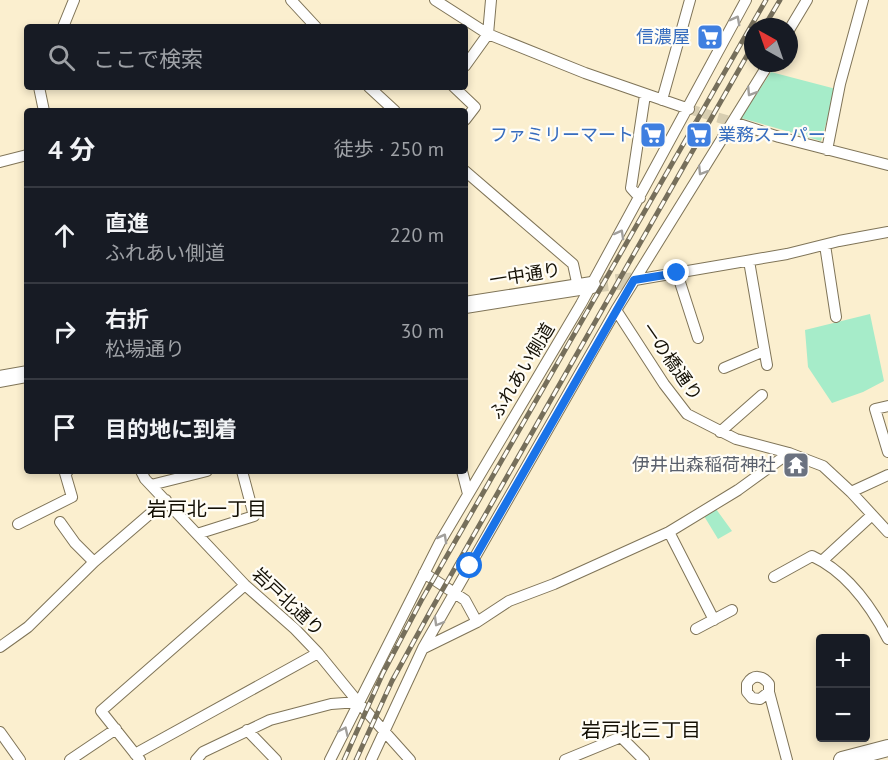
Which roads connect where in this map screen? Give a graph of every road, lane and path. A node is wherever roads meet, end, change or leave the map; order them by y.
1 (74, 0) edge
2 (291, 0) edge
3 (435, 0) edge
4 (491, 0) edge
5 (690, 0) edge
6 (746, 0) edge
7 (807, 0) edge
8 (863, 0) edge
9 (796, 18) edge
10 (64, 24) edge
11 (313, 24) edge
12 (488, 34) junction
13 (468, 62) edge
14 (764, 72) edge
15 (40, 90) edge
16 (372, 90) edge
17 (456, 90) edge
18 (645, 95) junction
19 (662, 100) junction
20 (43, 108) edge
21 (392, 108) edge
22 (689, 109) junction
23 (468, 116) edge
24 (733, 122) junction
25 (828, 150) junction
26 (24, 156) edge
27 (0, 162) edge
28 (888, 165) edge
29 (468, 174) edge
30 (640, 198) junction
31 (888, 232) edge
32 (825, 245) junction
33 (749, 261) junction
34 (677, 273) junction
35 (634, 280) junction
36 (585, 286) junction
37 (468, 305) edge
38 (616, 310) junction
39 (836, 317) dead end
40 (698, 338) dead end
41 (764, 351) junction
42 (766, 365) dead end
43 (724, 368) dead end
44 (24, 375) edge
45 (0, 379) edge
46 (762, 395) dead end
47 (888, 405) edge
48 (720, 432) junction
49 (888, 452) edge
50 (789, 453) junction
51 (65, 474) edge
52 (143, 474) edge
53 (195, 474) edge
54 (243, 474) edge
55 (463, 474) edge
56 (888, 475) edge
57 (151, 485) junction
58 (851, 492) junction
59 (468, 494) junction
60 (166, 500) junction
61 (54, 515) junction
62 (872, 515) junction
63 (18, 524) dead end
64 (669, 532) junction
65 (888, 532) edge
66 (197, 534) junction
67 (822, 561) junction
68 (94, 562) junction
69 (424, 573) junction
70 (774, 577) dead end
71 (245, 585) junction
72 (455, 593) junction
73 (732, 610) dead end
74 (714, 620) junction
75 (477, 622) junction
76 (696, 629) dead end
77 (888, 639) edge
78 (0, 647) edge
79 (423, 648) junction
80 (318, 653) junction
81 (768, 692) dead end
82 (358, 702) junction
83 (116, 729) junction
84 (247, 730) junction
85 (384, 730) junction
86 (0, 732) edge
87 (888, 748) edge
88 (138, 757) edge
89 (201, 758) edge
90 (21, 760) edge
91 (70, 760) edge
92 (276, 760) edge
93 (330, 760) edge
94 (371, 760) edge
95 (410, 760) edge
96 (565, 760) edge
97 (644, 760) edge
98 (787, 760) edge
99 (842, 760) edge

1 - 10 street
2 - 11 street
3 - 12 street
4 - 12 street
5 - 19 street
22 -> 6 street, ふれあい側道
7 - 9 street
8 - 25 street
12 - 13 street
12 - 18 street
14 -> 24 street
15 - 20 street
16 - 21 street
17 - 23 street
18 - 19 street
18 - 30 street
19 - 22 street
22 - 30 street, ふれあい側道
24 - 25 street
24 -> 35 street
25 - 28 street
26 - 27 street
29 - 36 street
36 -> 30 street, ふれあい側道
31 - 32 street
32 - 33 street
32 - 39 street
33 - 34 street
33 - 41 street
34 - 35 street
34 - 40 street
35 - 38 street
36 - 37 street, 一中通り
36 - 59 street, ふれあい側道
38 - 48 street, 一の橋通り
38 - 72 street
41 - 42 street
41 - 43 street
44 - 45 street
46 - 48 street
47 - 49 street
48 - 50 street, 一の橋通り
50 - 58 street, 一の橋通り
50 - 64 street
51 - 61 street
52 - 57 street, 岩戸北通り
53 - 57 street
54 - 66 street
55 - 59 street
56 - 58 street
57 - 60 street, 岩戸北通り
58 - 62 street, 一の橋通り
69 -> 59 street, ふれあい側道
60 - 66 street, 岩戸北通り
60 - 68 street
61 - 63 street
61 - 68 street
62 - 65 street, 一の橋通り
62 - 67 street
64 - 74 street
64 - 75 street
66 - 71 street, 岩戸北通り
67 - 70 street
67 - 77 street
68 - 78 street
69 - 72 street
69 - 82 street, ふれあい側道
71 - 80 street, 岩戸北通り
71 - 83 street
72 - 75 street
72 -> 79 street
73 - 74 street
74 - 76 street
75 - 79 street
79 - 85 street
80 - 82 street, 岩戸北通り
80 - 88 street
81 - 98 street
82 - 84 street
82 - 85 street, 岩戸北通り
93 -> 82 street, ふれあい側道
83 - 88 street
83 - 91 street
84 - 89 street
84 - 92 street
85 - 94 street
85 - 95 street, 岩戸北通り
86 - 90 street
87 - 99 street
96 - 97 street

